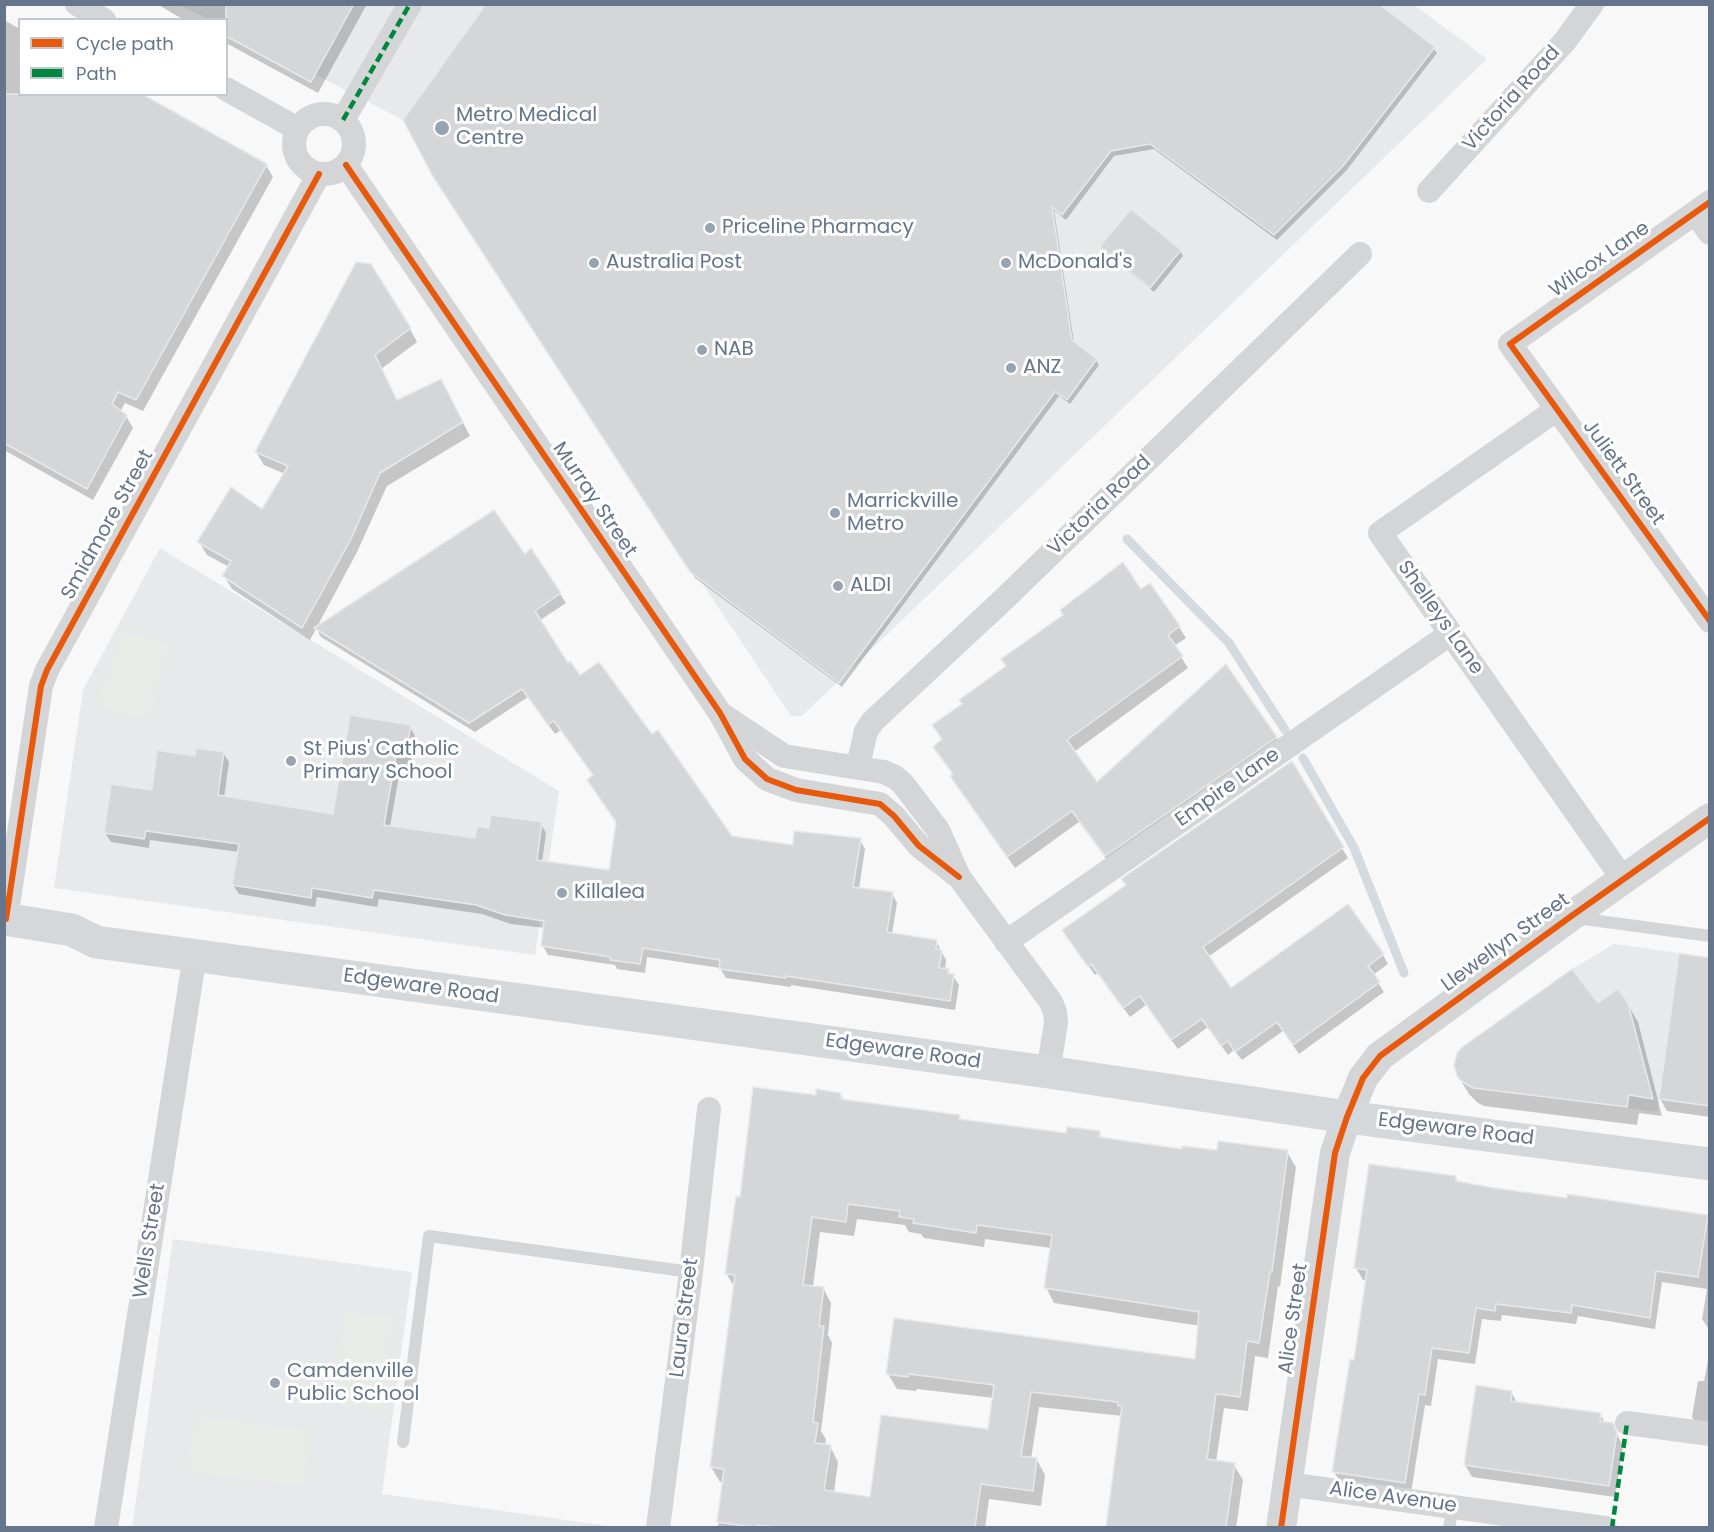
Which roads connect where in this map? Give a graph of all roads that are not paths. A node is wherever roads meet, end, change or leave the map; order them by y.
1 (77, 4) edge
2 (410, 4) edge
3 (1592, 4) edge
4 (101, 18) edge
5 (228, 89) edge
6 (343, 120) junction
7 (298, 129) junction
8 (346, 165) junction
9 (319, 174) junction
10 (1429, 191) dead end
11 (1702, 208) edge
12 (1710, 233) edge
13 (1360, 254) dead end
14 (1510, 344) joint
15 (1556, 410) junction
16 (1710, 621) edge
17 (1450, 634) junction
18 (720, 712) junction
19 (858, 766) junction
20 (1710, 818) edge
21 (959, 878) junction
22 (1623, 879) junction
23 (1570, 917) junction
24 (5, 925) edge
25 (1710, 936) edge
26 (1006, 942) junction
27 (195, 954) junction
28 (1048, 1072) junction
29 (709, 1109) dead end
30 (1347, 1117) junction
31 (1710, 1164) edge
32 (691, 1272) junction
33 (1627, 1423) dead end
34 (1710, 1434) edge
35 (403, 1442) dead end
36 (1287, 1484) junction
37 (1451, 1517) edge
38 (106, 1527) edge
39 (658, 1527) edge
40 (1281, 1527) edge
41 (1605, 1527) edge

1 - 4 street
2 - 6 street
3 - 10 street, Victoria Road
5 - 7 street
6 - 7 street
6 - 8 street
7 - 9 street
8 - 9 street
8 - 18 street, Murray Street
9 - 24 street, Smidmore Street
11 - 12 street
11 - 14 street, Wilcox Lane
13 - 19 street, Victoria Road
14 - 15 street, Juliett Street
15 - 16 street, Juliett Street
15 - 17 street, Shelleys Lane
17 - 22 street, Shelleys Lane
17 - 26 street, Empire Lane
18 - 19 street, Murray Street
18 - 21 street, Murray Street
19 - 21 street
20 - 22 street, Llewellyn Street
21 - 26 street
22 - 23 street, Llewellyn Street
23 - 25 lane
23 - 30 street, Llewellyn Street
24 - 27 main road, Edgeware Road
26 - 28 street
27 - 28 main road, Edgeware Road
27 - 38 street, Wells Street
28 - 30 main road, Edgeware Road
29 - 32 street, Laura Street
30 - 31 main road, Edgeware Road
30 - 36 street, Alice Street
32 - 35 lane
32 - 39 street, Laura Street
33 - 34 street
36 - 37 street, Alice Avenue
36 - 40 street, Alice Street
37 - 41 street, Alice Avenue

